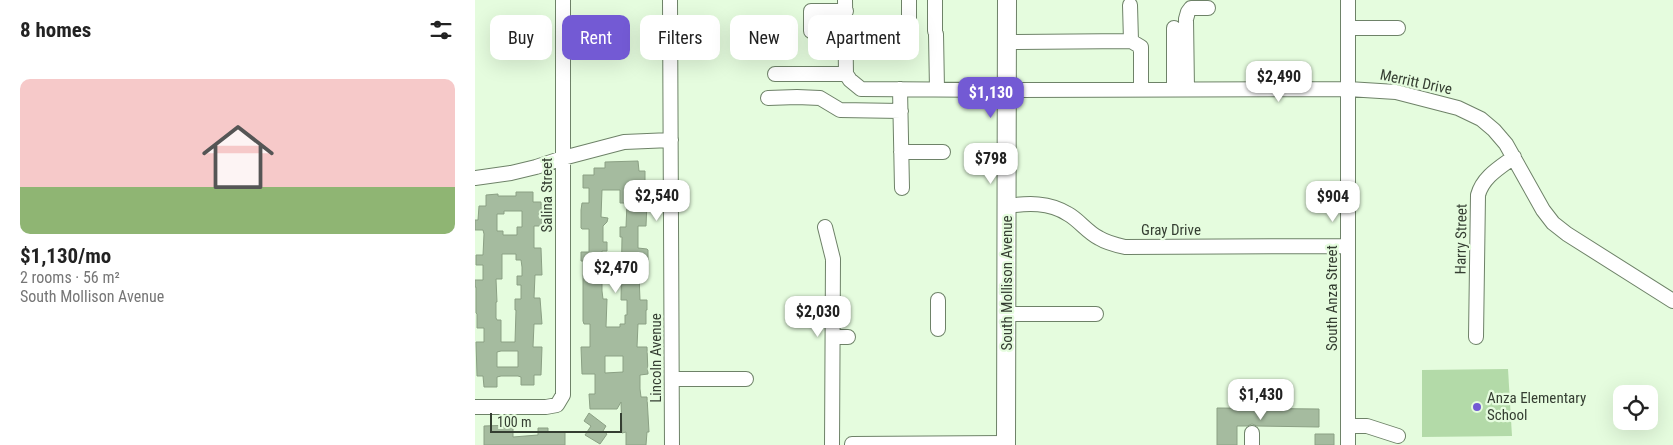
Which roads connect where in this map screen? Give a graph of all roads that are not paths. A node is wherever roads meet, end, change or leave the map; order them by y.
1 (563, 0) edge
2 (670, 0) edge
3 (909, 0) edge
4 (935, 0) edge
5 (1007, 0) edge
6 (1348, 0) edge
7 (1130, 5) dead end
8 (811, 6) edge
9 (845, 6) edge
10 (1208, 8) dead end
11 (909, 15) edge
12 (1174, 28) dead end
13 (1348, 28) junction
14 (1397, 28) dead end
15 (1007, 42) junction
16 (1131, 42) junction
17 (846, 70) junction
18 (775, 74) dead end
19 (900, 89) junction
20 (937, 89) junction
21 (1141, 89) junction
22 (1181, 89) junction
23 (1348, 89) junction
24 (1007, 90) junction
25 (768, 98) dead end
26 (901, 111) junction
27 (671, 140) junction
28 (901, 152) junction
29 (943, 152) dead end
30 (1514, 157) junction
31 (563, 158) junction
32 (475, 178) edge
33 (902, 188) dead end
34 (1007, 206) junction
35 (825, 226) dead end
36 (1348, 246) junction
37 (938, 300) dead end
38 (1673, 301) edge
39 (1007, 314) junction
40 (1096, 314) dead end
41 (938, 329) dead end
42 (833, 337) junction
43 (848, 337) dead end
44 (1475, 337) dead end
45 (672, 379) junction
46 (746, 379) dead end
47 (475, 407) edge
48 (1348, 426) junction
49 (1398, 436) dead end
50 (852, 444) edge
51 (1006, 444) edge
52 (672, 445) edge
53 (832, 445) edge
54 (1348, 445) edge

1 - 31 street, Salina Street
2 - 27 street, Lincoln Avenue
3 - 11 street
4 - 20 street
5 - 15 main road, South Mollison Avenue
6 - 13 street, South Anza Street
7 - 16 street
8 - 9 street
9 - 17 street
10 - 22 street
12 - 22 street
13 - 14 street
13 - 23 street, South Anza Street
15 - 16 street
15 - 24 main road, South Mollison Avenue
16 - 21 street
17 - 18 street
17 - 19 street, Merritt Drive
19 - 20 street, Merritt Drive
19 - 26 street
20 - 24 street, Merritt Drive
21 - 22 street, Merritt Drive
21 - 24 street, Merritt Drive
22 - 23 street, Merritt Drive
23 - 30 street, Merritt Drive
23 - 36 street, South Anza Street
24 - 34 main road, South Mollison Avenue
25 - 26 street
26 - 28 street
27 - 31 street
27 - 45 street, Lincoln Avenue
28 - 29 street
28 - 33 street
30 - 38 street, Merritt Drive
30 - 44 street, Harry Street
31 - 32 street
31 - 47 street, Salina Street
34 - 36 street, Gray Drive
34 - 39 main road, South Mollison Avenue
35 - 42 street
36 - 48 street, South Anza Street
37 - 41 street
39 - 40 street
39 - 51 main road, South Mollison Avenue
42 - 43 street
42 - 53 street
45 - 46 street
45 - 52 street, Lincoln Avenue
48 - 49 street
48 - 54 street, South Anza Street
50 - 51 street

